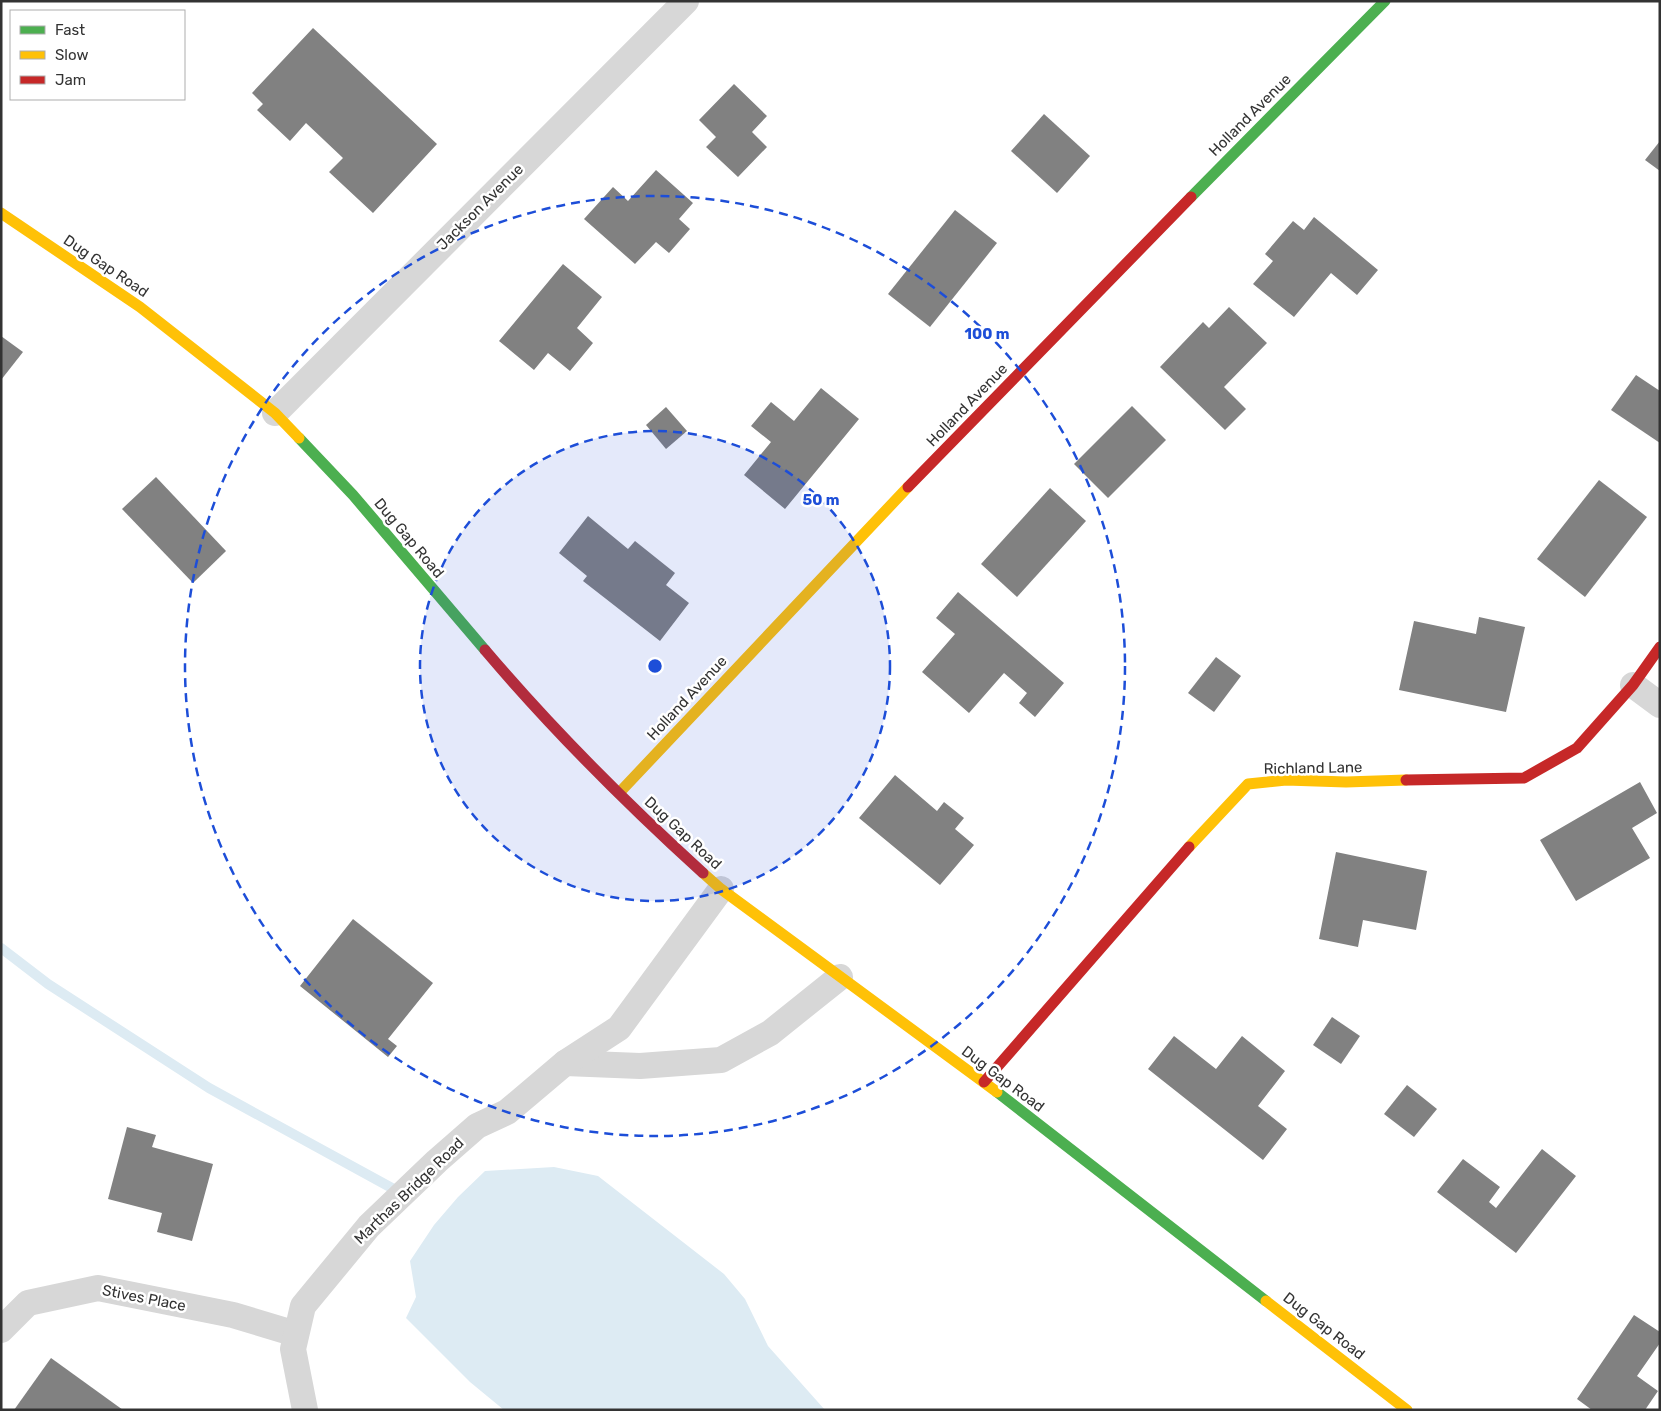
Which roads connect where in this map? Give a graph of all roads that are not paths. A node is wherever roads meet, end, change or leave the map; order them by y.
1 (686, 1) edge
2 (1385, 1) edge
3 (1, 213) edge
4 (275, 413) junction
5 (1660, 647) edge
6 (1633, 685) junction
7 (1660, 705) edge
8 (619, 793) junction
9 (721, 888) junction
10 (840, 978) junction
11 (565, 1063) junction
12 (984, 1082) junction
13 (1, 1330) edge
14 (296, 1334) junction
15 (305, 1410) edge
16 (1406, 1410) edge

1 - 4 street, Jackson Avenue
2 - 8 street, Holland Avenue
3 - 4 street, Dug Gap Road
4 - 8 street, Dug Gap Road
5 - 6 street, Richland Lane
6 - 7 street
6 - 12 street, Richland Lane
8 - 9 street, Dug Gap Road
9 - 10 street, Dug Gap Road
9 - 11 street, Marthas Bridge Road
10 - 11 street
10 - 12 street, Dug Gap Road
11 - 14 street, Marthas Bridge Road
12 - 16 street, Dug Gap Road
13 - 14 street, Stives Place
14 - 15 street, Marthas Bridge Road

